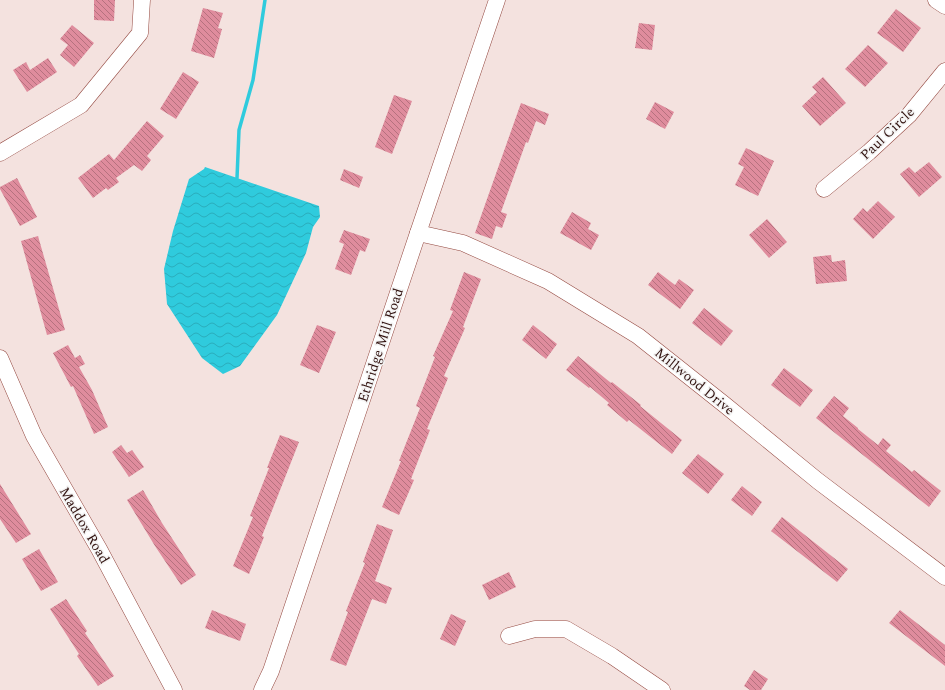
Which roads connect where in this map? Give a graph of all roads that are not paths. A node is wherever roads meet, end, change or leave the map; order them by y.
1 (142, 0) edge
2 (497, 0) edge
3 (936, 0) edge
4 (945, 6) edge
5 (945, 71) edge
6 (0, 153) edge
7 (824, 189) dead end
8 (418, 233) junction
9 (0, 358) edge
10 (945, 577) edge
11 (509, 636) dead end
12 (174, 690) edge
13 (262, 690) edge
14 (662, 690) edge

1 - 6 street
2 - 8 street, Ethridge Mill Road
3 - 4 street
5 - 7 street, Paul Circle
8 - 10 street, Millwood Drive
8 - 13 street, Ethridge Mill Road
9 - 12 street, Maddox Road
11 - 14 street

